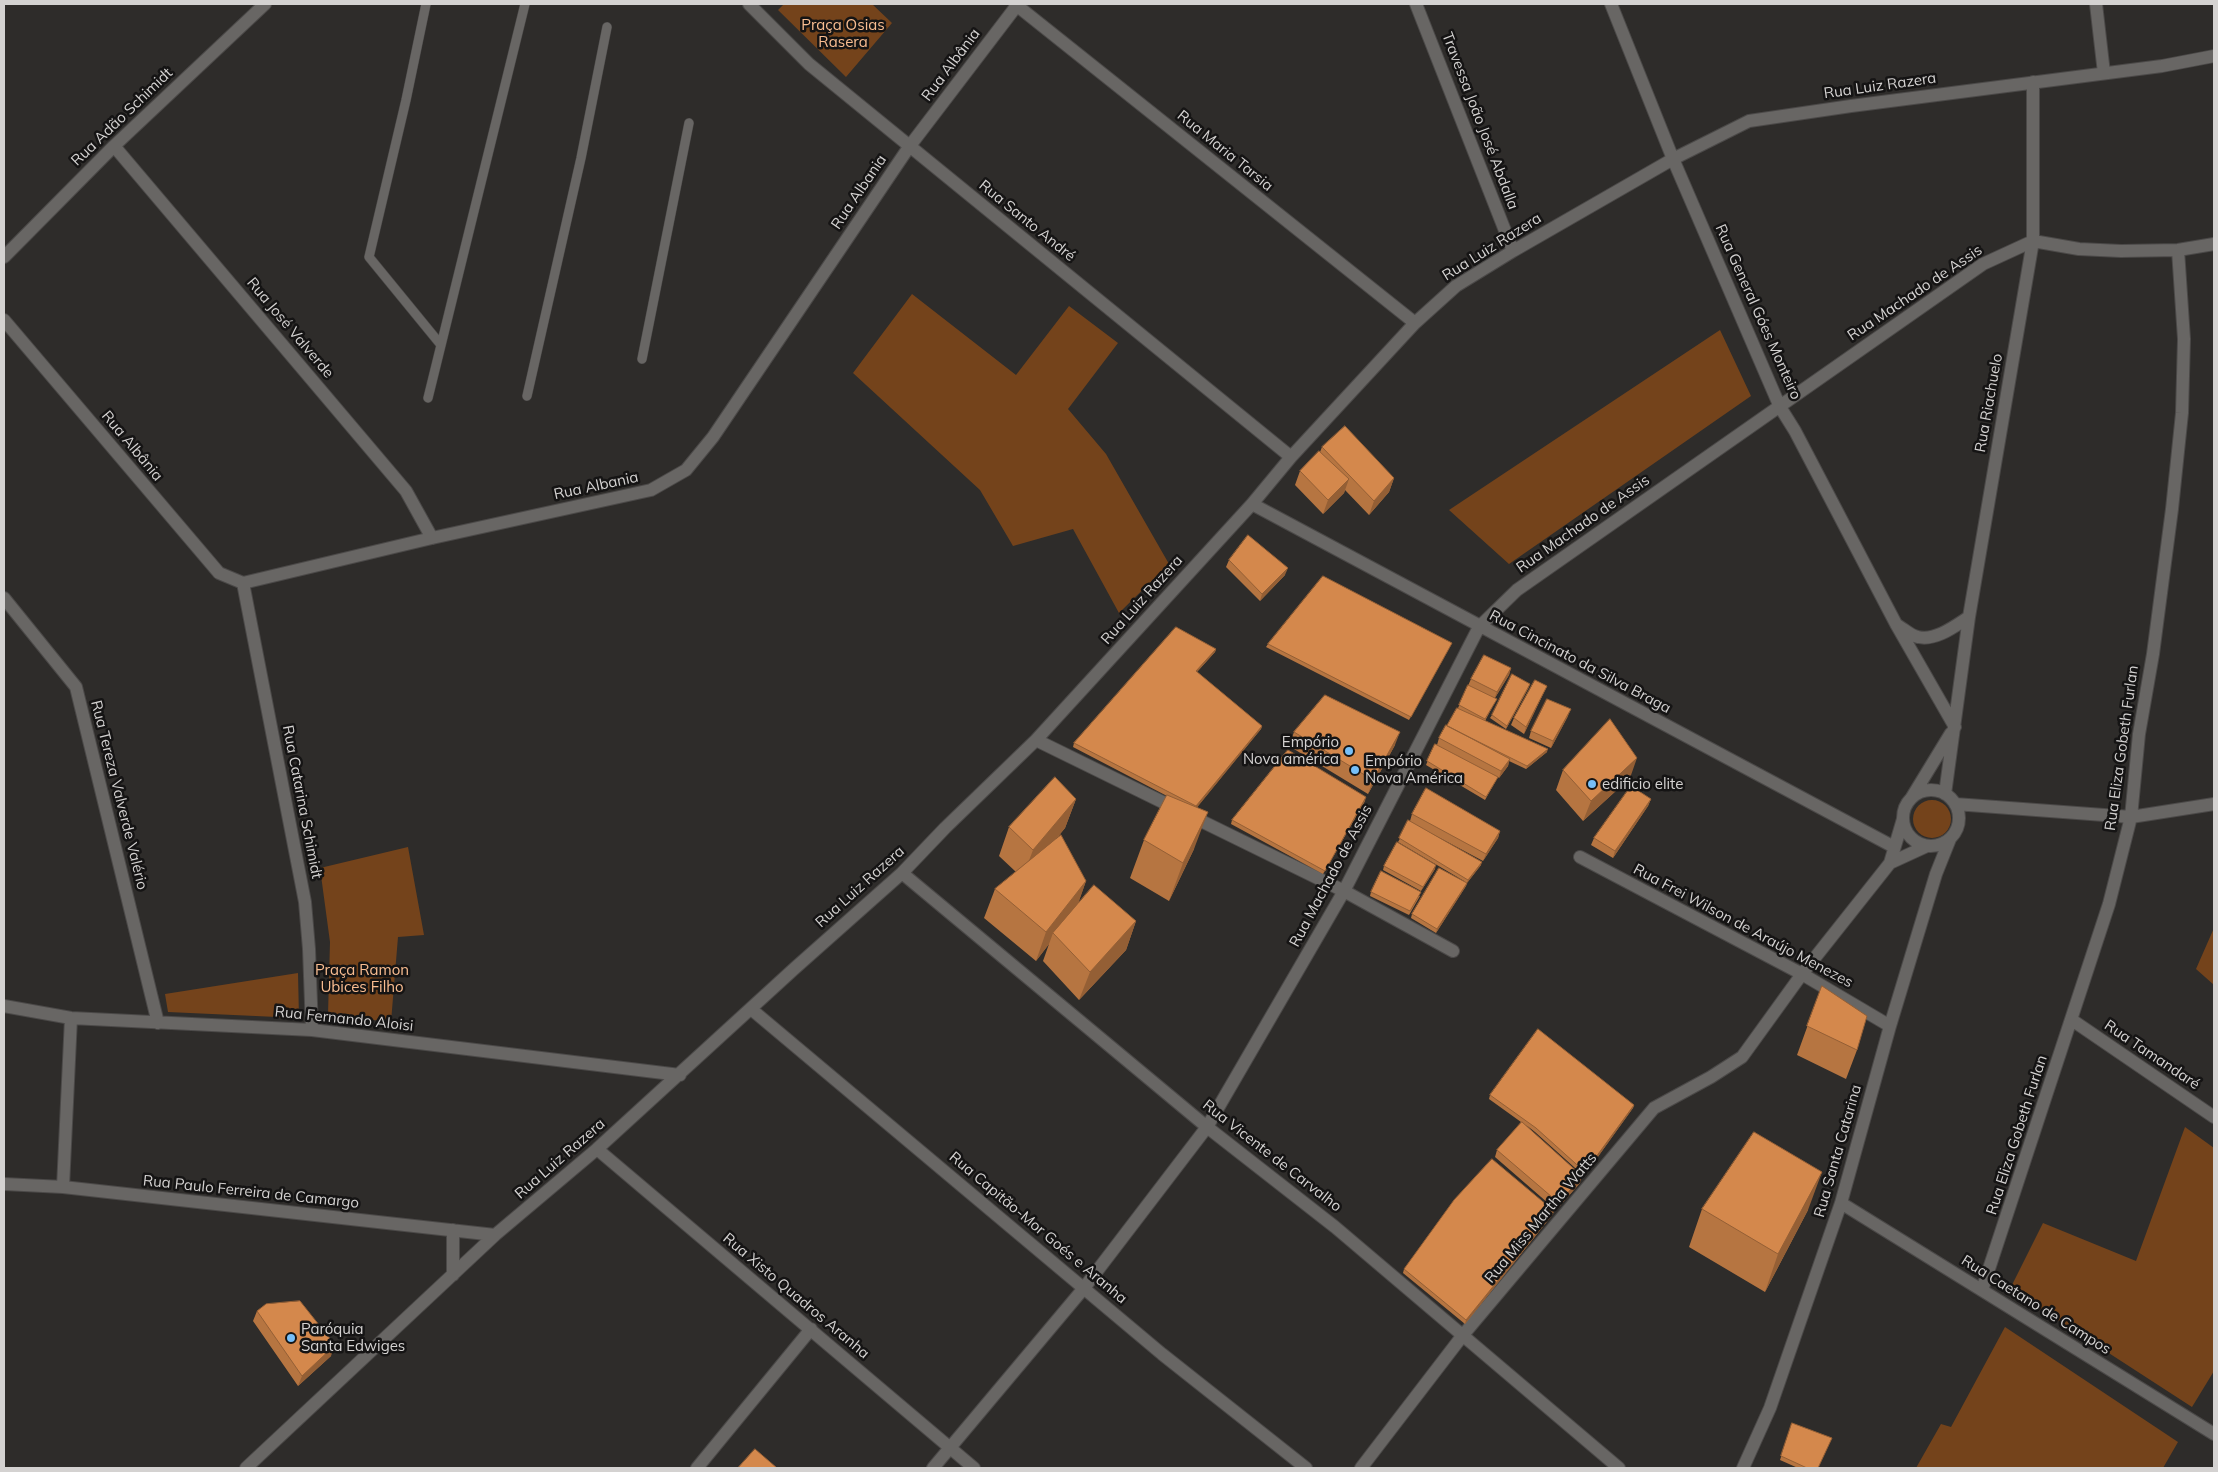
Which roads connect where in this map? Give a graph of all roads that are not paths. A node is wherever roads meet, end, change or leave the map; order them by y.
1 (265, 4) edge
2 (426, 4) edge
3 (525, 4) edge
4 (749, 4) edge
5 (1017, 4) edge
6 (1416, 4) edge
7 (1612, 4) edge
8 (2096, 4) edge
9 (607, 27) dead end
10 (2214, 56) edge
11 (2104, 73) junction
12 (2033, 82) junction
13 (689, 123) dead end
14 (114, 146) junction
15 (910, 147) junction
16 (1673, 159) junction
17 (2033, 241) junction
18 (2214, 244) edge
19 (2178, 250) junction
20 (1513, 251) junction
21 (4, 257) edge
22 (4, 320) edge
23 (1415, 323) junction
24 (441, 345) junction
25 (642, 359) dead end
26 (527, 396) dead end
27 (428, 398) dead end
28 (1780, 407) junction
29 (1291, 457) junction
30 (1252, 504) junction
31 (432, 538) junction
32 (243, 583) junction
33 (4, 598) edge
34 (1969, 617) junction
35 (1896, 624) junction
36 (1479, 627) junction
37 (1955, 727) junction
38 (1036, 740) junction
39 (1945, 794) junction
40 (1912, 797) junction
41 (1955, 804) junction
42 (2214, 804) edge
43 (2131, 817) junction
44 (1903, 819) junction
45 (1950, 839) junction
46 (1927, 846) junction
47 (1894, 847) junction
48 (1580, 857) dead end
49 (1890, 863) junction
50 (902, 873) junction
51 (1344, 891) junction
52 (1453, 951) dead end
53 (1802, 974) junction
54 (4, 1006) edge
55 (751, 1009) junction
56 (71, 1018) junction
57 (2072, 1020) junction
58 (158, 1022) junction
59 (1890, 1026) junction
60 (312, 1030) junction
61 (680, 1074) junction
62 (2214, 1117) edge
63 (1206, 1127) junction
64 (597, 1149) junction
65 (4, 1184) edge
66 (62, 1187) junction
67 (1841, 1203) junction
68 (454, 1230) junction
69 (495, 1235) junction
70 (453, 1275) junction
71 (1084, 1288) junction
72 (1982, 1290) junction
73 (811, 1329) junction
74 (1463, 1335) junction
75 (2214, 1434) edge
76 (950, 1448) junction
77 (246, 1468) edge
78 (697, 1468) edge
79 (933, 1468) edge
80 (974, 1468) edge
81 (1306, 1468) edge
82 (1361, 1468) edge
83 (1619, 1468) edge
84 (1743, 1468) edge

1 - 14 street, Rua Adão Schimidt
2 - 24 lane
3 - 24 lane
4 - 15 street, Rua Santo André
5 - 15 street, Rua Albânia
5 - 23 street, Rua Maria Tarsia
6 - 20 street, Travessa João José Abdalla
7 - 16 street, Rua General Góes Monteiro
8 - 11 street
9 - 26 lane
10 - 11 street, Rua Luiz Razera
11 - 12 street, Rua Luiz Razera
12 - 16 street, Rua Luiz Razera
12 - 17 street, Rua Riachuelo
13 - 25 lane
14 - 21 street, Rua Adão Schimidt
14 - 31 street, Rua José Valverde
15 - 29 street, Rua Santo André
15 - 31 street, Rua Albania
16 - 20 street, Rua Luiz Razera
16 - 28 street, Rua General Góes Monteiro
17 - 19 street
17 - 28 street, Rua Machado de Assis
17 - 34 street, Rua Riachuelo
18 - 19 street
19 - 43 street, Rua Eliza Gobeth Furlan
20 - 23 street, Rua Luiz Razera
22 - 32 street, Rua Albânia
23 - 29 street, Rua Luiz Razera
24 - 27 lane
28 - 35 street, Rua General Góes Monteiro
28 - 36 street, Rua Machado de Assis
29 - 30 street, Rua Luiz Razera
30 - 36 street, Rua Cincinato da Silva Braga
30 - 38 street, Rua Luiz Razera
31 - 32 street, Rua Albania
32 - 60 street, Rua Catarina Schimidt
33 - 58 street, Rua Tereza Valverde Valério
34 - 35 street
34 - 37 street, Rua Riachuelo
35 - 37 street, Rua General Góes Monteiro
36 - 47 street, Rua Cincinato da Silva Braga
36 - 51 street, Rua Machado de Assis
37 - 39 street, Rua Riachuelo
37 - 40 street, Rua Riachuelo
38 - 50 street, Rua Luiz Razera
38 - 51 street
39 - 40 street
39 - 41 street
40 - 44 street
41 - 43 street
41 - 45 street
42 - 43 street
43 - 57 street, Rua Eliza Gobeth Furlan
44 - 46 street
44 - 47 street
45 - 46 street
45 - 59 street, Rua Santa Catarina
46 - 49 street
47 - 49 street
48 - 53 street, Rua Frei Wilson de Araújo Menezes
49 - 53 street, Rua Miss Martha Watts
50 - 55 street, Rua Luiz Razera
50 - 63 street, Rua Vicente de Carvalho
51 - 52 street
51 - 63 street, Rua Machado de Assis
53 - 59 street, Rua Frei Wilson de Araújo Menezes
53 - 74 street, Rua Miss Martha Watts
54 - 56 street, Rua Fernando Aloisi
55 - 61 street, Rua Luiz Razera
55 - 71 street, Rua Capitão-Mor Goés e Aranha
56 - 58 street, Rua Fernando Aloisi
56 - 66 street
57 - 62 street, Rua Tamandaré
57 - 72 street, Rua Eliza Gobeth Furlan
58 - 60 street, Rua Fernando Aloisi
59 - 67 street, Rua Santa Catarina
60 - 61 street, Rua Fernando Aloisi
61 - 64 street, Rua Luiz Razera
63 - 71 street, Rua Machado de Assis
63 - 74 street, Rua Vicente de Carvalho
64 - 69 street, Rua Luiz Razera
64 - 73 street, Rua Xisto Quadros Aranha
65 - 66 street, Rua Paulo Ferreira de Camargo
66 - 68 street, Rua Paulo Ferreira de Camargo
67 - 72 street, Rua Caetano de Campos
67 - 84 street, Rua Santa Catarina
68 - 69 street, Rua Paulo Ferreira de Camargo
68 - 70 street
69 - 70 street, Rua Luiz Razera
70 - 77 street, Rua Luiz Razera
71 - 76 street, Rua Machado de Assis
71 - 81 street, Rua Capitão-Mor Goés e Aranha
72 - 75 street, Rua Caetano de Campos
73 - 76 street, Rua Xisto Quadros Aranha
73 - 78 street
74 - 82 street, Rua Miss Martha Watts
74 - 83 street, Rua Vicente de Carvalho
76 - 79 street, Rua Machado de Assis
76 - 80 street, Rua Xisto Quadros Aranha

